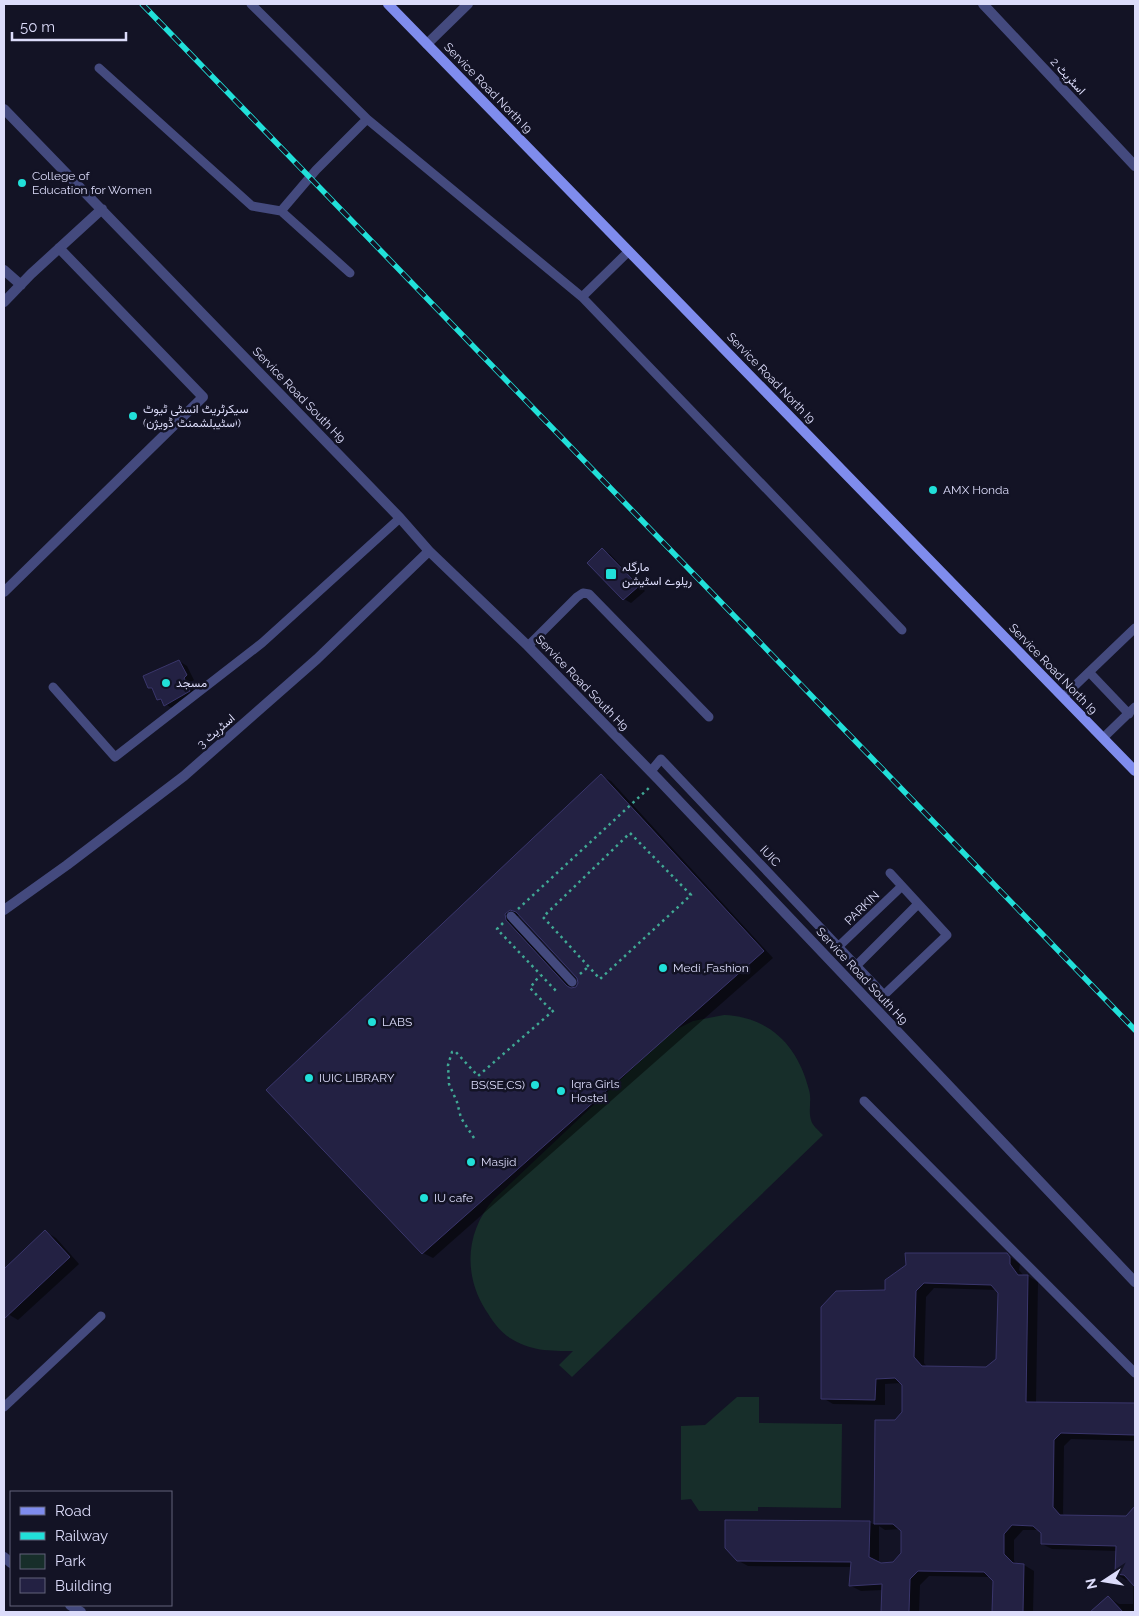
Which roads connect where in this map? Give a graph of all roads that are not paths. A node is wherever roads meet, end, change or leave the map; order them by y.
1 (250, 4) edge
2 (388, 4) edge
3 (468, 4) edge
4 (983, 4) edge
5 (427, 44) junction
6 (99, 68) dead end
7 (4, 109) edge
8 (367, 119) junction
9 (1135, 166) edge
10 (102, 209) junction
11 (281, 211) junction
12 (59, 248) junction
13 (629, 251) junction
14 (4, 270) edge
15 (350, 273) dead end
16 (20, 285) junction
17 (582, 297) junction
18 (4, 302) edge
19 (400, 518) junction
20 (429, 551) junction
21 (4, 592) edge
22 (1135, 628) edge
23 (902, 630) dead end
24 (528, 646) junction
25 (1089, 672) junction
26 (53, 687) dead end
27 (1063, 697) junction
28 (1132, 710) edge
29 (709, 716) dead end
30 (1103, 738) junction
31 (651, 771) junction
32 (1135, 771) edge
33 (890, 873) dead end
34 (902, 886) junction
35 (918, 904) junction
36 (4, 910) edge
37 (511, 916) road end
38 (838, 947) junction
39 (858, 968) junction
40 (572, 982) dead end
41 (864, 1101) dead end
42 (1135, 1282) edge
43 (100, 1316) dead end
44 (1135, 1372) edge
45 (4, 1407) edge

1 - 8 lane
2 - 5 main road, Service Road North I9
3 - 5 street
4 - 9 street, اسٹریٹ 2
5 - 13 main road, Service Road North I9
6 - 11 lane
7 - 10 street, Service Road South H9
8 - 11 lane
8 - 17 lane
10 - 12 street
10 - 19 street, Service Road South H9
11 - 15 lane
12 - 16 street
12 - 21 street
13 - 17 lane
13 - 27 main road, Service Road North I9
14 - 16 street
16 - 18 street
17 - 23 lane
19 - 20 street, Service Road South H9
19 - 26 lane
20 - 24 street, Service Road South H9
20 - 36 street, اسٹریٹ 3
22 - 25 lane
24 - 29 lane
24 - 31 street, Service Road South H9
25 - 27 lane
25 - 28 lane
27 - 30 main road, Service Road North I9
28 - 30 lane
30 - 32 main road, Service Road North I9
31 - 38 lane, IUIC
31 - 42 street, Service Road South H9
33 - 34 lane
34 - 35 lane
34 - 38 lane, PARKIN
35 - 39 lane
35 - 39 lane, IUIC
37 - 40 lane
38 - 39 lane, IUIC
41 - 44 lane
43 - 45 lane

